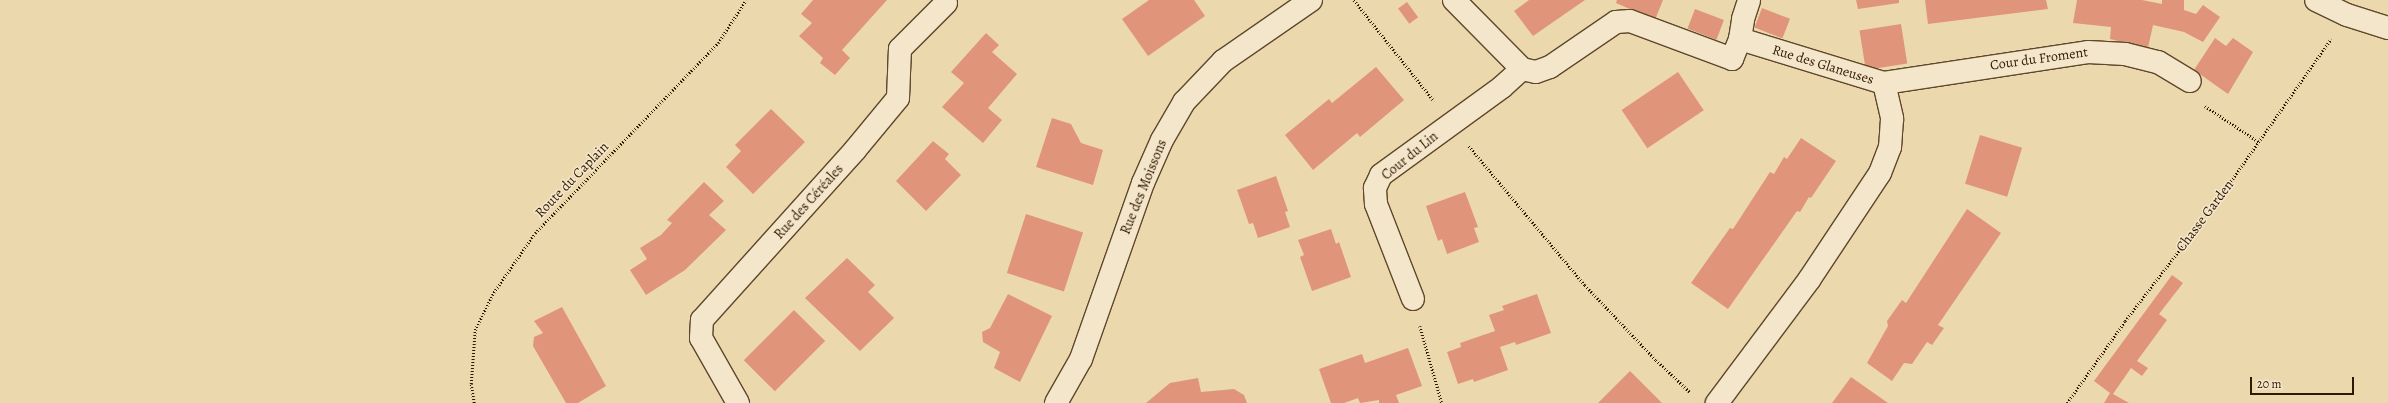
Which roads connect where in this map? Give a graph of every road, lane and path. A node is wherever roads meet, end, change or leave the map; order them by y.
1 (746, 0) edge
2 (1311, 0) edge
3 (1354, 0) edge
4 (1454, 0) edge
5 (1749, 0) edge
6 (2316, 0) edge
7 (946, 3) dead end
8 (2347, 16) edge
9 (2388, 28) edge
10 (1740, 39) junction
11 (1522, 69) junction
12 (2190, 81) dead end
13 (1884, 83) junction
14 (1436, 104) dead end
15 (1468, 144) dead end
16 (1413, 299) joint
17 (1694, 396) dead end
18 (474, 403) edge
19 (738, 403) edge
20 (1056, 403) edge
21 (1442, 403) edge
22 (1717, 403) edge
23 (2067, 403) edge

1 - 18 path, Route du Caplain
2 - 20 street, Rue des Moissons
3 - 14 path
4 - 11 street
5 - 10 street
6 - 8 street
7 - 19 street, Rue des Céréales
8 - 9 street
8 - 23 path, Chasse Garden
10 - 11 street
10 - 13 street, Rue des Glaneuses
11 - 16 street, Cour du Lin
12 - 13 street, Cour du Froment
13 - 22 street, Rue des Glaneuses
15 - 17 path
16 - 21 path

